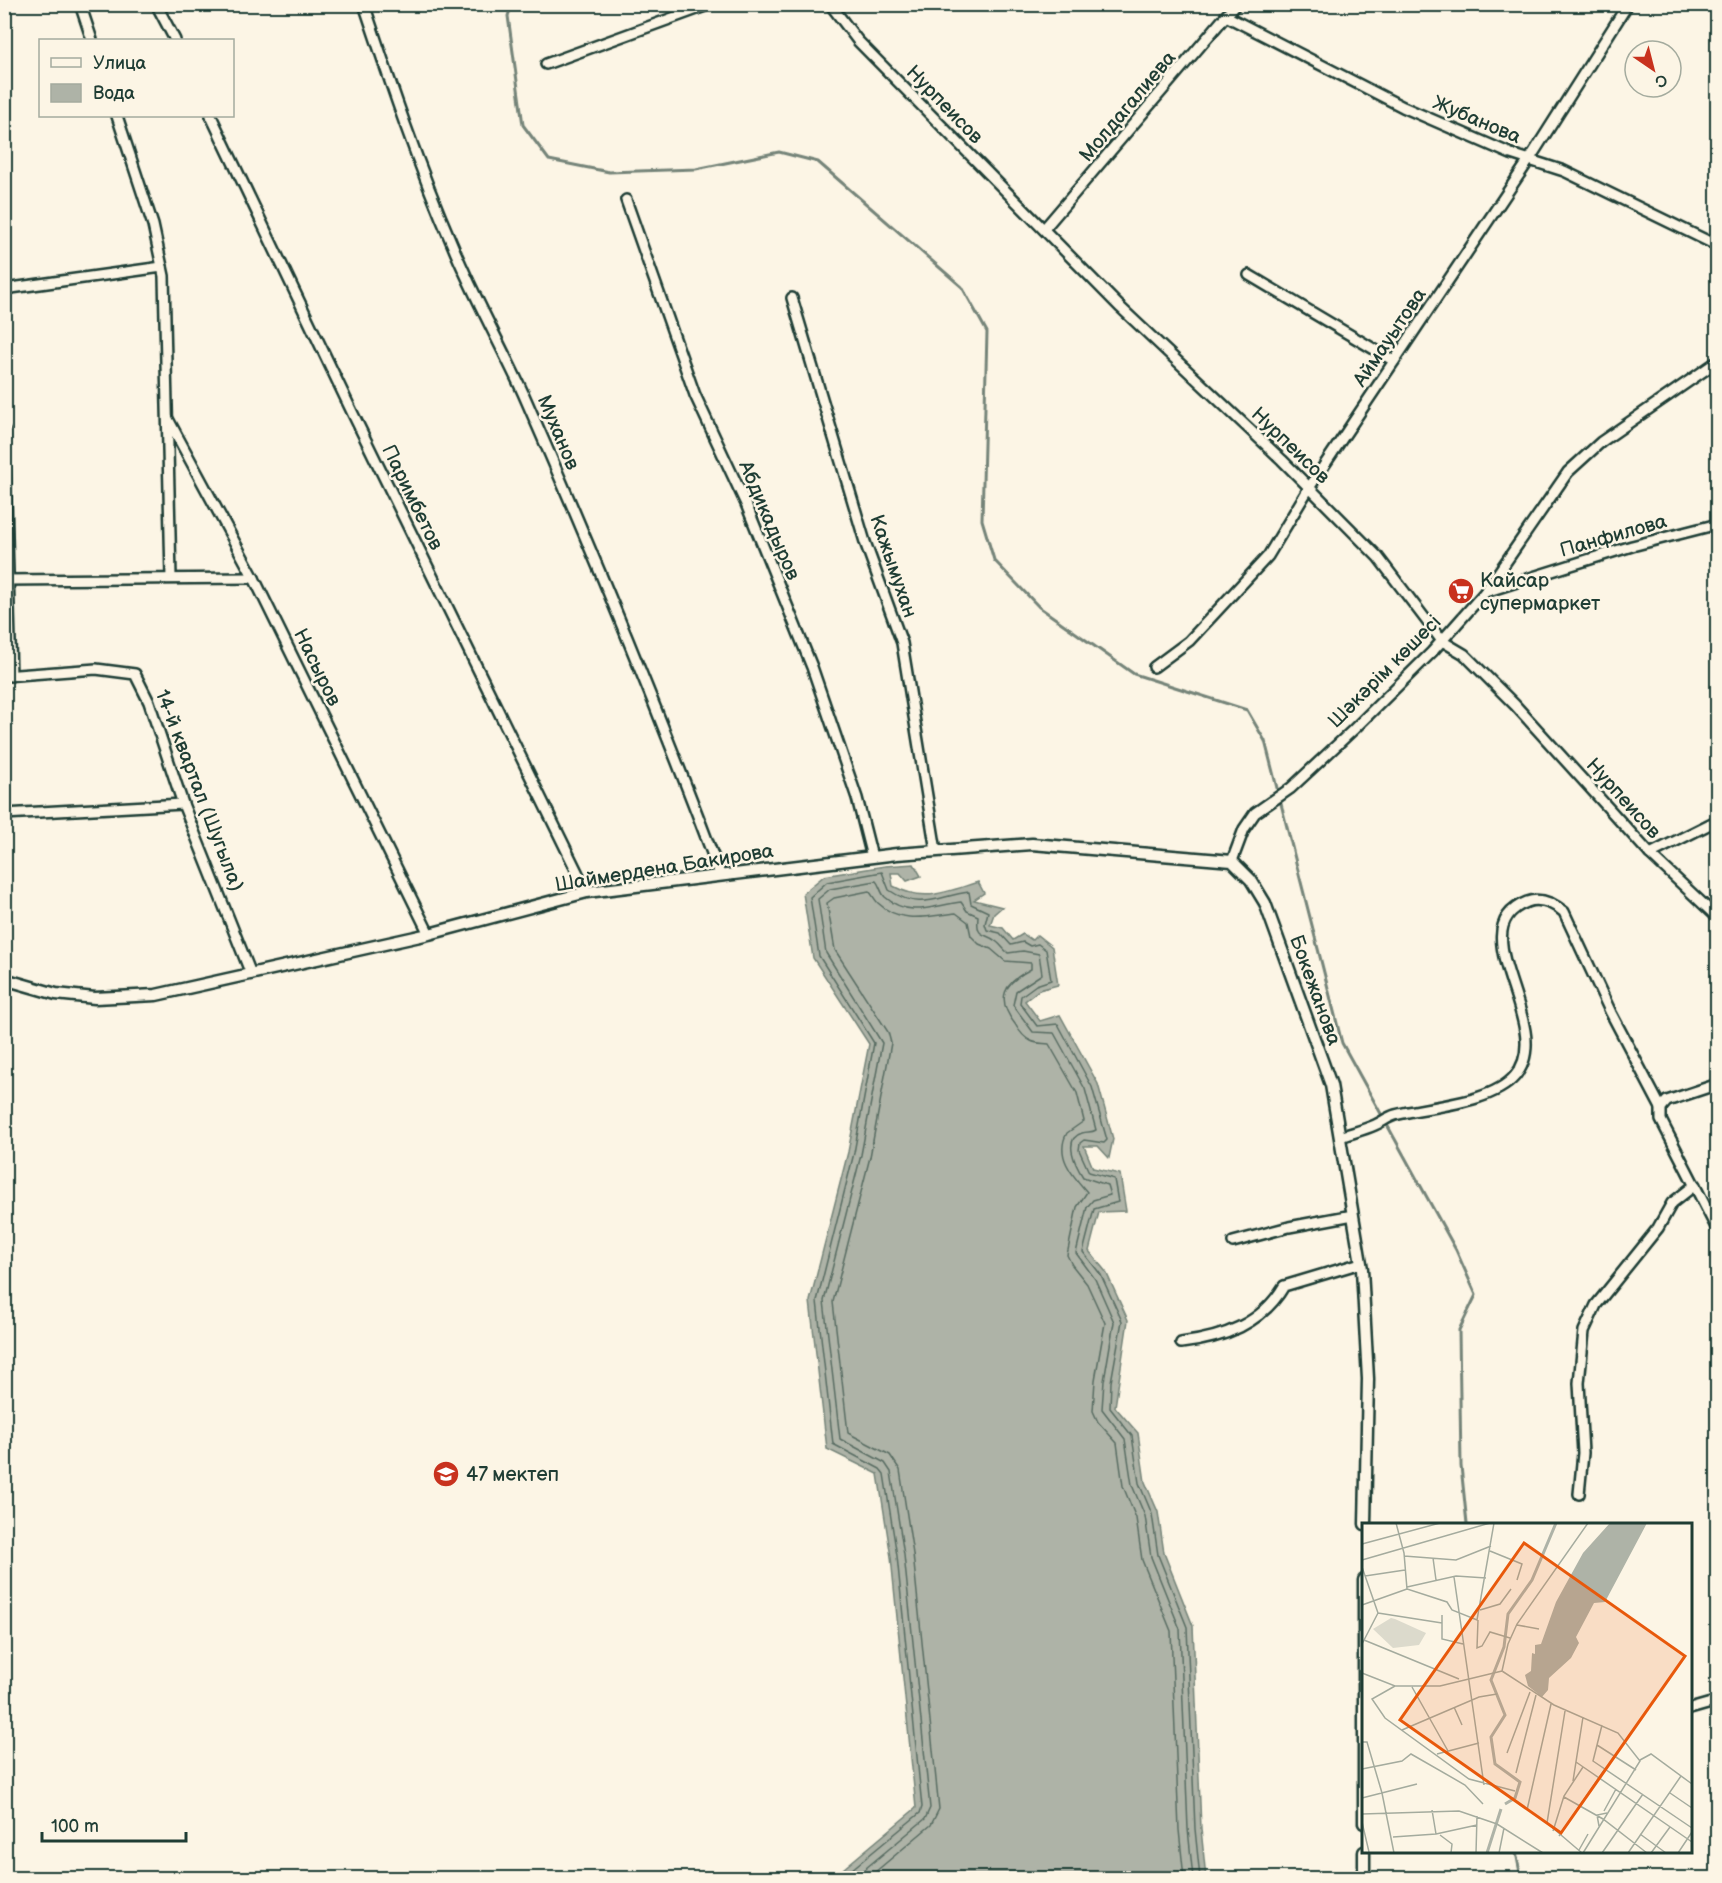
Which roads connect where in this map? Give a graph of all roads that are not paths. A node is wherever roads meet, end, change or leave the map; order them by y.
1 (80, 4) edge
2 (156, 4) edge
3 (364, 4) edge
4 (711, 4) edge
5 (830, 4) edge
6 (1236, 4) edge
7 (1628, 4) edge
8 (1226, 16) junction
9 (92, 39) edge
10 (174, 39) edge
11 (546, 64) dead end
12 (117, 117) edge
13 (211, 117) edge
14 (1529, 160) junction
15 (626, 200) dead end
16 (1044, 229) junction
17 (1718, 246) edge
18 (162, 267) junction
19 (1249, 275) dead end
20 (4, 289) edge
21 (792, 298) dead end
22 (1394, 361) junction
23 (1718, 361) edge
24 (168, 419) junction
25 (4, 431) edge
26 (1309, 488) junction
27 (1718, 524) edge
28 (171, 578) junction
29 (254, 578) junction
30 (6, 580) edge
31 (1485, 592) junction
32 (1442, 641) junction
33 (1154, 668) dead end
34 (8, 676) edge
35 (183, 804) junction
36 (4, 814) edge
37 (1718, 820) edge
38 (936, 851) junction
39 (1650, 854) junction
40 (872, 857) junction
41 (1232, 861) junction
42 (720, 874) junction
43 (586, 892) junction
44 (1718, 918) edge
45 (429, 934) junction
46 (251, 975) junction
47 (4, 979) edge
48 (1718, 1084) edge
49 (1661, 1108) junction
50 (1340, 1137) junction
51 (1695, 1185) junction
52 (1353, 1215) junction
53 (1718, 1231) edge
54 (1233, 1242) dead end
55 (1361, 1263) junction
56 (1181, 1343) dead end
57 (1579, 1494) dead end
58 (1365, 1523) edge
59 (1718, 1701) edge
60 (1692, 1708) edge
61 (1364, 1853) edge
62 (1364, 1878) edge

1 - 9 street
2 - 10 street
3 - 42 street, Муханов
4 - 11 street
5 - 16 street, Нурпеисов
6 - 8 street, Молдагалиева
7 - 14 street, Аймауытова
8 - 14 street, Жубанова
8 - 16 street, Молдагалиева
12 - 18 street
13 - 43 street, Паримбетов
14 - 17 street, Жубанова
14 - 22 street, Аймауытова
15 - 40 street, Абдикадыров
16 - 26 street, Нурпеисов
18 - 20 street
18 - 24 street
19 - 22 street
21 - 38 street, Кажымухан
22 - 26 street, Аймауытова
23 - 31 street, Шәкәрім көшесі
24 - 28 street
24 - 29 street, Насыров
25 - 30 street
26 - 32 street, Нурпеисов
26 - 33 street, Аймауытова
27 - 31 street, Панфилова
28 - 29 street
28 - 30 street
29 - 45 street, Насыров
30 - 34 street
31 - 32 street, Шәкәрім көшесі
32 - 39 street, Нурпеисов
32 - 41 street, Шәкәрім көшесі
34 - 35 street, 14-й квартал (Шугыла)
35 - 36 street
35 - 46 street, 14-й квартал (Шугыла)
37 - 39 street
38 - 40 street, Шаймердена Бакирова
38 - 41 street, Шаймердена Бакирова
39 - 44 street, Нурпеисов
40 - 42 street, Шаймердена Бакирова
41 - 50 street, Бокежанова
42 - 43 street, Шаймердена Бакирова
43 - 45 street, Шаймердена Бакирова
45 - 46 street, Шаймердена Бакирова
46 - 47 street, Шаймердена Бакирова
48 - 49 street
49 - 50 street
49 - 51 street
50 - 52 street, Бокежанова
51 - 53 street
51 - 57 street
52 - 54 street
52 - 55 street, Бокежанова
55 - 56 street
55 - 58 street, Бокежанова
59 - 60 street
61 - 62 street

